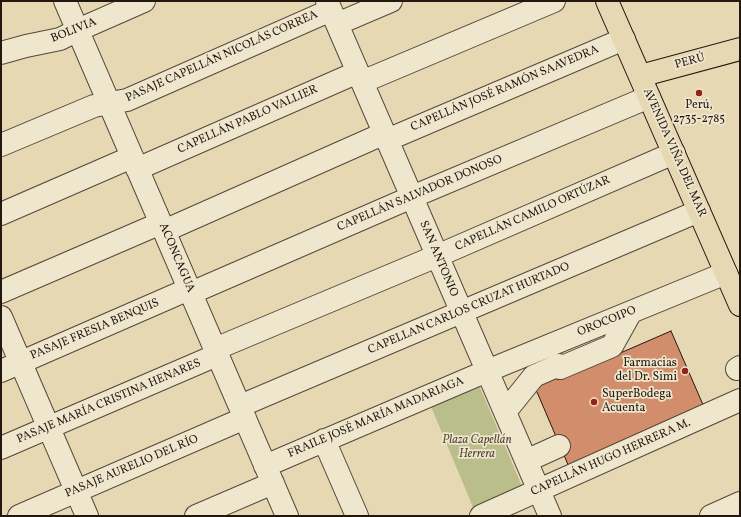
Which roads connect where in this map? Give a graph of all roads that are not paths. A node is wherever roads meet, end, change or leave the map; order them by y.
1 (65, 1) edge
2 (391, 1) edge
3 (554, 1) edge
4 (607, 1) edge
5 (141, 2) edge
6 (332, 12) edge
7 (78, 30) junction
8 (624, 39) junction
9 (740, 49) edge
10 (1, 53) edge
11 (640, 76) junction
12 (360, 77) junction
13 (649, 97) junction
14 (109, 104) junction
15 (386, 136) junction
16 (1, 145) edge
17 (674, 153) junction
18 (135, 163) junction
19 (412, 197) junction
20 (699, 211) junction
21 (1, 214) edge
22 (162, 227) junction
23 (437, 256) junction
24 (726, 273) junction
25 (190, 291) junction
26 (1, 292) edge
27 (740, 305) edge
28 (462, 312) junction
29 (631, 312) junction
30 (1, 316) edge
31 (216, 352) junction
32 (21, 362) junction
33 (1, 371) edge
34 (487, 371) junction
35 (740, 400) edge
36 (242, 412) junction
37 (505, 412) junction
38 (49, 428) junction
39 (324, 440) junction
40 (559, 446) dead end
41 (1, 448) edge
42 (526, 461) junction
43 (269, 474) junction
44 (539, 490) junction
45 (76, 491) junction
46 (740, 503) edge
47 (19, 516) edge
48 (87, 516) edge
49 (196, 516) edge
50 (287, 516) edge
51 (357, 516) edge
52 (481, 516) edge
53 (550, 516) edge
54 (711, 516) edge

1 - 7 street, ACONCAGUA
2 - 6 street, PASAJE CAPELLÁN NICOLÁS CORREA
3 - 12 street, CAPELLÁN PABLO VALLIER
4 - 8 main road, AVENIDA VIÑA DEL MAR
5 - 7 street, BOLIVIA
6 - 12 street, SAN ANTONIO
6 - 14 street, PASAJE CAPELLÁN NICOLÁS CORREA
7 - 10 street, BOLIVIA
7 - 14 street, ACONCAGUA
8 - 11 main road, AVENIDA VIÑA DEL MAR
8 - 15 street, CAPELLÁN JOSÉ RAMÓN SAAVEDRA
9 - 11 main road, PERÚ
11 - 13 main road, AVENIDA VIÑA DEL MAR
12 - 15 street, SAN ANTONIO
12 - 18 street, CAPELLÁN PABLO VALLIER
13 - 17 main road, AVENIDA VIÑA DEL MAR
13 - 19 street, CAPELLÁN SALVADOR DONOSO
14 - 16 street, PASAJE CAPELLÁN NICOLÁS CORREA
14 - 18 street, ACONCAGUA
15 - 19 street, SAN ANTONIO
15 - 22 street, CAPELLÁN JOSÉ RAMÓN SAAVEDRA
17 - 20 main road, AVENIDA VIÑA DEL MAR
17 - 23 street, CAPELLÁN CAMILO ORTÚZAR
18 - 21 street, CAPELLÁN PABLO VALLIER
18 - 22 street, ACONCAGUA
19 - 23 street, SAN ANTONIO
19 - 25 street, CAPELLÁN SALVADOR DONOSO
20 - 24 main road, AVENIDA VIÑA DEL MAR
20 - 28 street, CAPELLAN CARLOS CRUZAT HURTADO
22 - 25 street, ACONCAGUA
22 - 26 street, CAPELLÁN JOSÉ RAMÓN SAAVEDRA
23 - 28 street, SAN ANTONIO
23 - 31 street, CAPELLÁN CAMILO ORTÚZAR
24 - 27 main road, AVENIDA VIÑA DEL MAR
24 - 29 street, OROCOIPO
25 - 31 street, ACONCAGUA
25 - 32 street, PASAJE FRESIA BENQUIS
28 - 34 street, SAN ANTONIO
28 - 36 street, CAPELLAN CARLOS CRUZAT HURTADO
29 - 34 street, OROCOIPO
29 - 37 street
30 - 32 street
31 - 36 street, ACONCAGUA
31 - 38 street, PASAJE MARÍA CRISTINA HENARES
32 - 33 street, PASAJE FRESIA BENQUIS
32 - 38 street
34 - 37 street, SAN ANTONIO
34 - 39 street, FRAILE JOSÉ MARÍA MADARIAGA
35 - 44 street, CAPELLÁN HUGO HERRERA M.
36 - 43 street, ACONCAGUA
36 - 45 street, PASAJE AURELIO DEL RÍO
37 - 42 street, SAN ANTONIO
38 - 41 street, PASAJE MARÍA CRISTINA HENARES
38 - 45 street
39 - 43 street, FRAILE JOSÉ MARÍA MADARIAGA
39 - 51 street
40 - 42 street
42 - 44 street, SAN ANTONIO
43 - 49 street, FRAILE JOSÉ MARÍA MADARIAGA
43 - 50 street, ACONCAGUA
44 - 52 street, CAPELLÁN HUGO HERRERA M.
44 - 53 street, SAN ANTONIO
45 - 47 street, PASAJE AURELIO DEL RÍO
45 - 48 street
46 - 54 street

